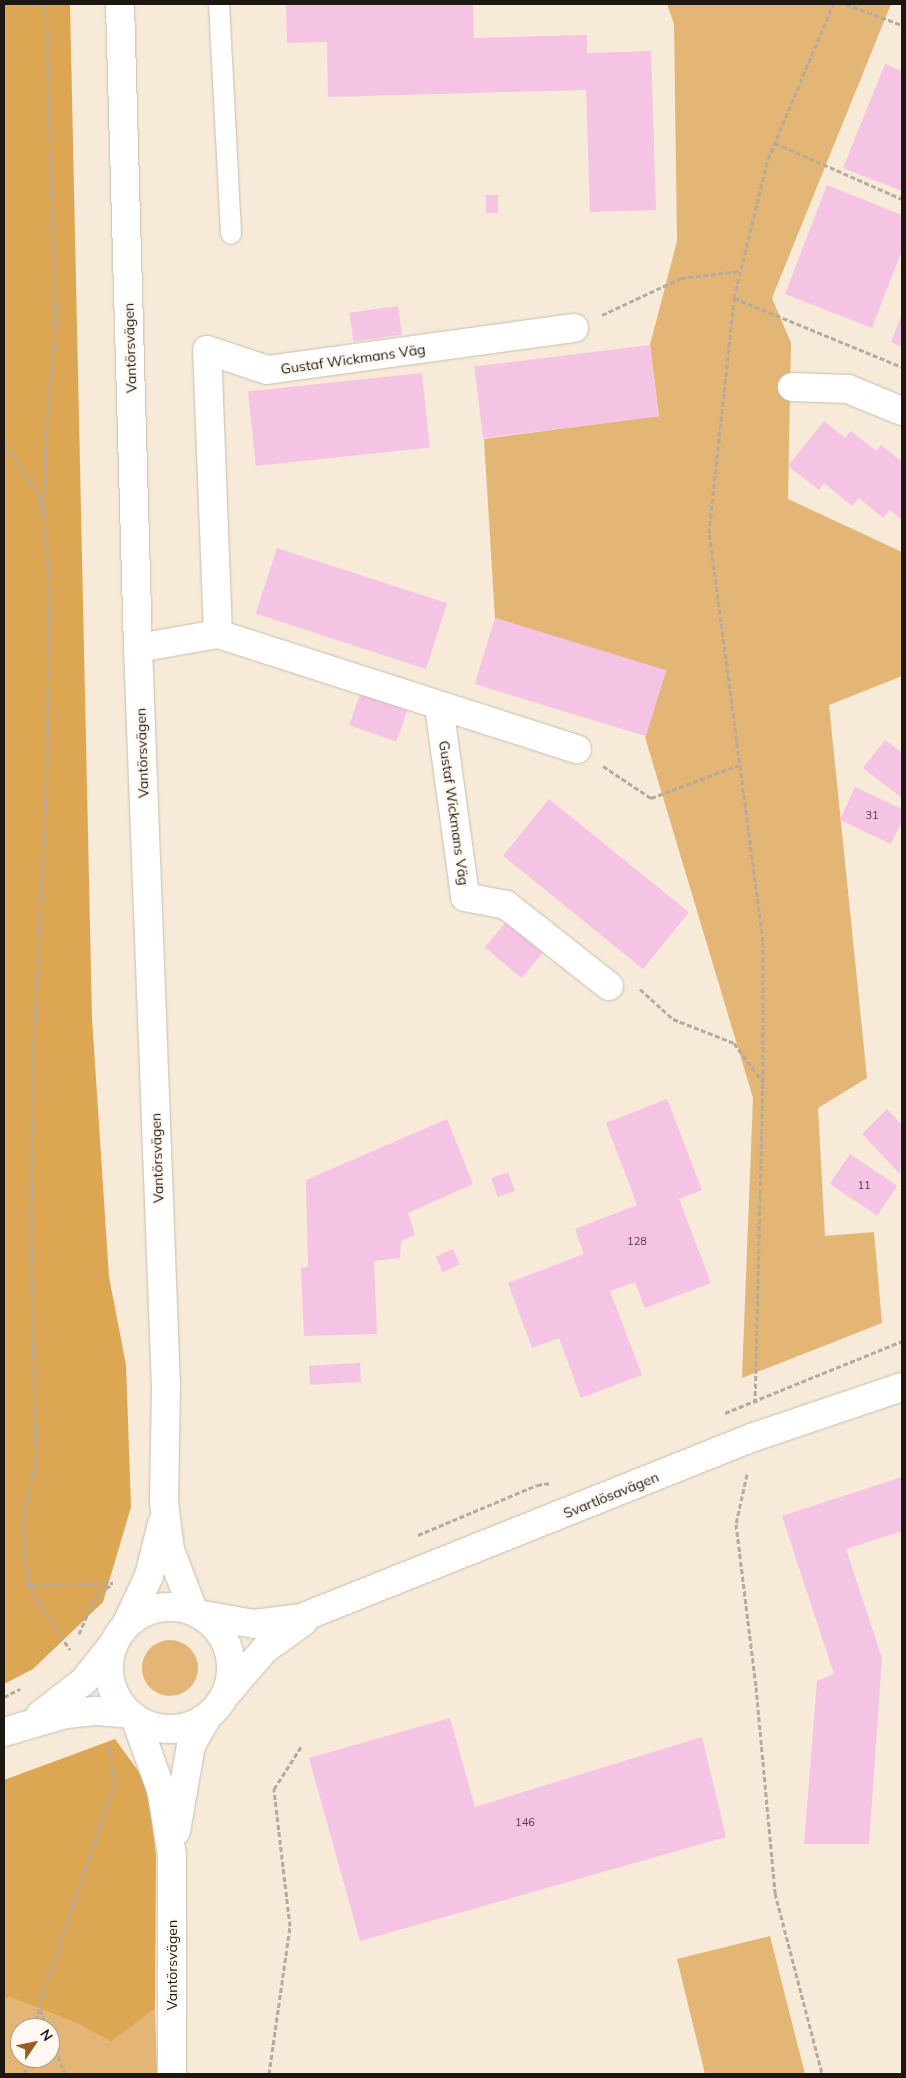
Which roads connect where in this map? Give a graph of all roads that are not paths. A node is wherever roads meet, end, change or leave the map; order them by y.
1 (120, 4) edge
2 (219, 4) edge
3 (231, 234) dead end
4 (574, 328) road end
5 (792, 386) dead end
6 (902, 410) edge
7 (218, 634) junction
8 (138, 648) junction
9 (440, 706) junction
10 (577, 749) road end
11 (609, 986) road end
12 (902, 1386) edge
13 (164, 1502) junction
14 (323, 1611) junction
15 (198, 1612) junction
16 (121, 1634) junction
17 (214, 1709) junction
18 (133, 1717) junction
19 (12, 1728) edge
20 (172, 1855) junction
21 (172, 2074) edge

1 - 8 street, Vantörsvägen
2 - 3 lane
4 - 7 street, Gustaf Wickmans Väg
5 - 6 street
7 - 8 street
7 - 9 street
8 - 13 street, Vantörsvägen
9 - 10 street
9 - 11 street, Gustaf Wickmans Väg
12 - 14 street, Svartlösavägen
13 - 15 street, Vantörsvägen
13 - 16 street, Vantörsvägen
14 - 15 street, Svartlösavägen
14 - 17 street, Svartlösavägen
15 - 16 street
15 - 17 street
16 - 18 street
16 - 19 street
17 - 18 street
17 - 20 street, Vantörsvägen
18 - 19 street
18 - 20 street, Vantörsvägen
20 - 21 street, Vantörsvägen

